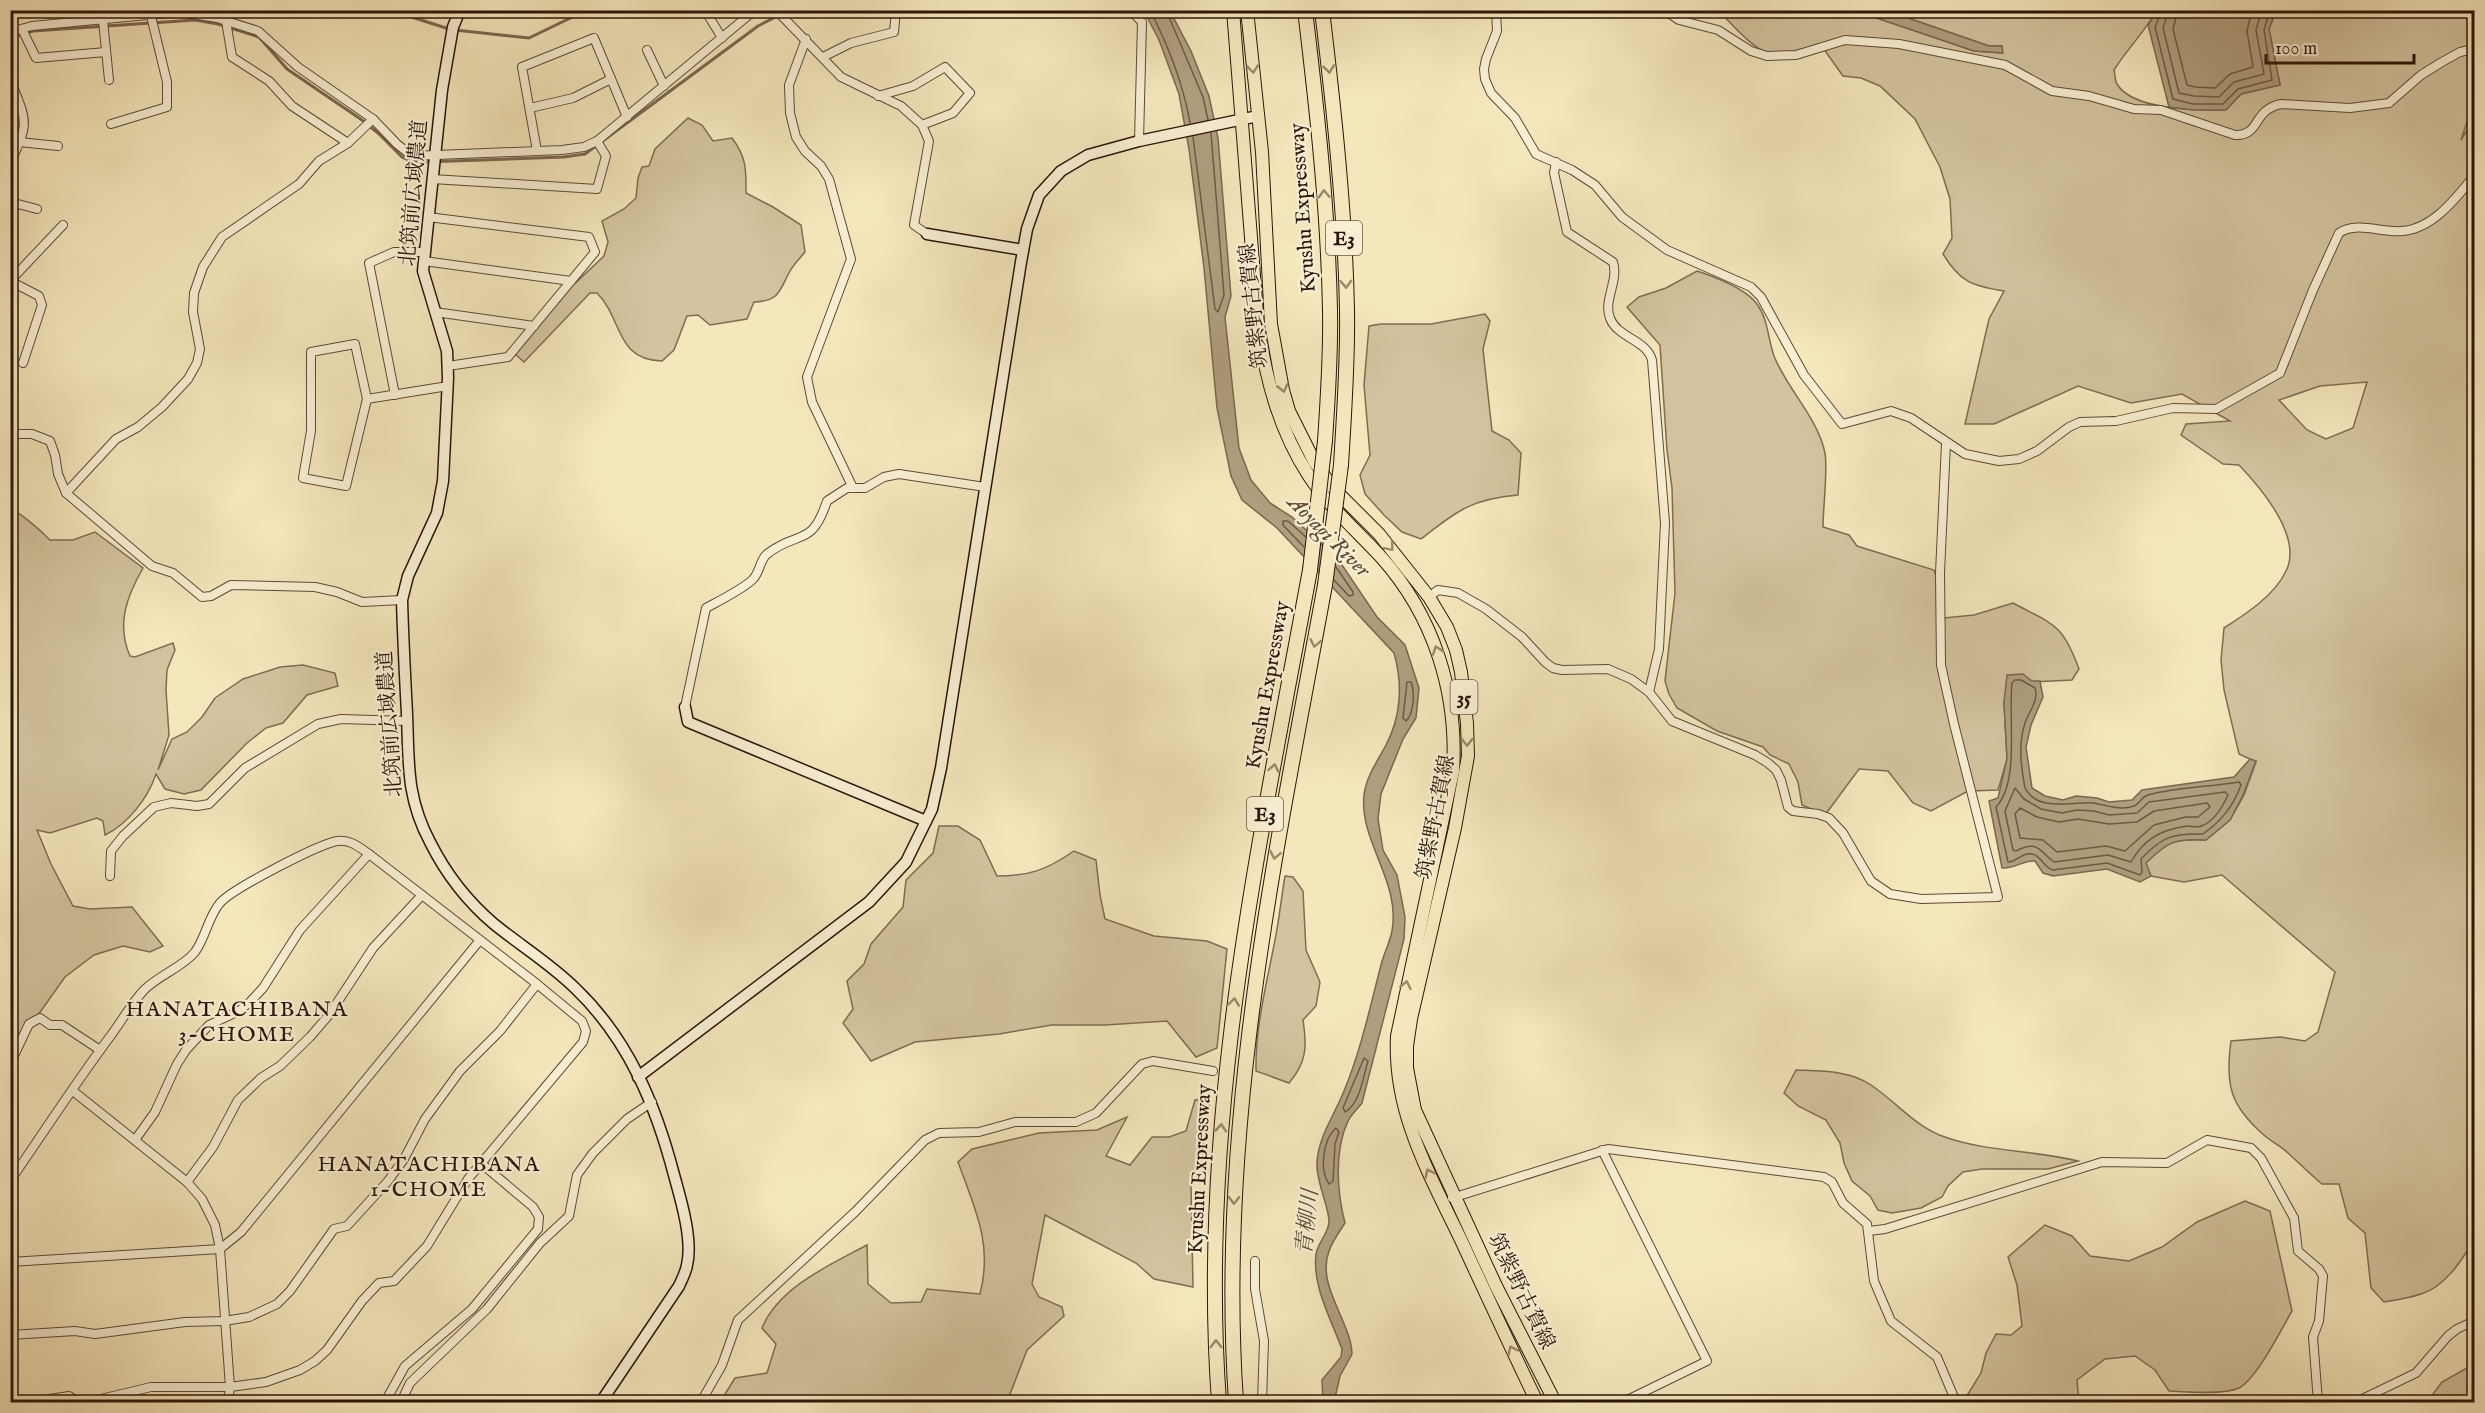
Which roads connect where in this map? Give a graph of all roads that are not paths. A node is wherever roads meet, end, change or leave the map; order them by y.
1 (460, 10) edge
2 (705, 10) edge
3 (755, 10) edge
4 (776, 10) edge
5 (896, 10) edge
6 (1130, 10) edge
7 (1233, 10) edge
8 (1247, 10) edge
9 (1305, 10) edge
10 (1322, 10) edge
11 (1496, 10) edge
12 (1665, 10) edge
13 (179, 11) edge
14 (133, 14) edge
15 (217, 14) edge
16 (151, 16) junction
17 (103, 20) junction
18 (226, 21) junction
19 (22, 29) junction
20 (10, 32) edge
21 (722, 38) junction
22 (806, 39) junction
23 (2475, 49) edge
24 (647, 50) dead end
25 (106, 52) junction
26 (823, 57) junction
27 (10, 79) edge
28 (109, 80) dead end
29 (611, 80) junction
30 (664, 86) junction
31 (13, 90) edge
32 (878, 96) junction
33 (530, 108) junction
34 (1258, 116) junction
35 (627, 117) junction
36 (373, 119) junction
37 (1243, 119) junction
38 (111, 124) dead end
39 (922, 125) junction
40 (10, 141) edge
41 (597, 141) junction
42 (1139, 141) junction
43 (20, 143) junction
44 (348, 143) junction
45 (58, 146) dead end
46 (537, 151) junction
47 (435, 155) junction
48 (1556, 162) junction
49 (10, 164) edge
50 (2475, 176) edge
51 (432, 179) junction
52 (10, 202) edge
53 (37, 209) dead end
54 (428, 217) junction
55 (63, 225) dead end
56 (927, 234) joint
57 (1023, 250) junction
58 (424, 256) junction
59 (571, 280) junction
60 (10, 281) edge
61 (435, 312) junction
62 (534, 326) junction
63 (23, 363) dead end
64 (448, 366) junction
65 (448, 386) junction
66 (394, 395) junction
67 (367, 399) junction
68 (10, 434) edge
69 (1946, 443) junction
70 (985, 487) junction
71 (853, 489) junction
72 (66, 493) junction
73 (1429, 597) junction
74 (402, 600) junction
75 (1649, 692) junction
76 (685, 707) joint
77 (407, 721) junction
78 (926, 821) junction
79 (369, 854) junction
80 (110, 876) dead end
81 (422, 895) junction
82 (480, 940) junction
83 (537, 984) junction
84 (100, 1050) junction
85 (10, 1064) edge
86 (1213, 1071) dead end
87 (638, 1077) junction
88 (73, 1090) junction
89 (652, 1102) junction
90 (135, 1140) junction
91 (1602, 1150) junction
92 (482, 1164) junction
93 (10, 1181) edge
94 (187, 1182) junction
95 (1455, 1198) junction
96 (1442, 1200) junction
97 (1869, 1231) junction
98 (220, 1249) junction
99 (1255, 1261) dead end
100 (10, 1262) edge
101 (224, 1321) junction
102 (2475, 1321) edge
103 (10, 1335) edge
104 (230, 1387) junction
105 (30, 1402) edge
106 (78, 1402) edge
107 (88, 1402) edge
108 (228, 1402) edge
109 (385, 1402) edge
110 (401, 1402) edge
111 (601, 1402) edge
112 (701, 1402) edge
113 (1219, 1402) edge
114 (1236, 1402) edge
115 (1262, 1402) edge
116 (1537, 1402) edge
117 (1555, 1402) edge
118 (1623, 1402) edge
119 (1956, 1402) edge
120 (2318, 1402) edge
121 (2356, 1402) edge

1 - 47 street, 北筑前広域農道
2 - 21 street
3 - 21 street
4 - 22 street
5 - 26 street
6 - 42 street
7 - 37 main road, 筑紫野古賀線 / 35
8 -> 34 main road, 筑紫野古賀線 / 35
113 -> 9 highway, Kyushu Expressway / E3, bridge
10 -> 114 highway, Kyushu Expressway / E3, bridge
11 - 48 street
12 - 23 street
13 - 15 street
13 - 16 street
14 - 16 street
14 - 17 street
15 - 18 street
16 - 38 street
17 - 19 street
17 - 25 street
18 - 36 street
18 - 44 street
19 - 20 street
19 - 25 street
21 - 30 street
22 - 26 street
22 - 71 street
24 - 30 street
25 - 28 street
26 - 32 street
27 - 31 street
29 - 33 street
29 - 33 street
29 - 35 street
30 - 35 street
31 - 43 street
32 - 39 street
32 - 39 street
33 - 46 street
34 - 37 street
34 -> 73 main road, 筑紫野古賀線 / 35
35 - 41 street
36 - 44 street
36 - 47 street
37 - 42 street
96 -> 37 main road, 筑紫野古賀線 / 35
39 - 56 street
40 - 43 street
41 - 46 street
41 - 51 street
42 - 57 street
43 - 45 street
43 - 49 street
44 - 72 street
46 - 47 street
47 - 51 street, 北筑前広域農道
48 - 69 street
48 - 75 street
50 - 69 street
51 - 54 street, 北筑前広域農道
52 - 53 street
54 - 58 street, 北筑前広域農道
54 - 59 street
55 - 60 street
56 - 57 street
57 - 70 street
58 - 59 street
58 - 61 street, 北筑前広域農道
58 - 66 street
59 - 62 street
60 - 63 street
61 - 62 street
61 - 64 street, 北筑前広域農道
62 - 64 street
64 - 65 street, 北筑前広域農道
65 - 66 street
65 - 74 street, 北筑前広域農道
66 - 67 street
67 - 67 street
68 - 72 street
69 - 75 street
70 - 71 street
70 - 78 street
71 - 76 street
72 - 74 street
73 - 75 street
73 -> 95 main road, 筑紫野古賀線 / 35
74 - 77 street, 北筑前広域農道
76 - 78 street
77 - 80 street
77 - 87 street, 北筑前広域農道
78 - 87 street
79 - 81 street
79 - 84 street
79 - 90 street
81 - 82 street
81 - 94 street
82 - 83 street
82 - 98 street
83 - 92 street
83 - 101 street
84 - 85 street
84 - 88 street
86 - 112 street
87 - 89 street, 北筑前広域農道
88 - 90 street
88 - 93 street
89 - 110 street
89 - 111 street, 北筑前広域農道
90 - 94 street
91 - 95 street
91 - 97 street
91 - 118 street
92 - 104 street
92 - 109 street
94 - 98 street
95 - 96 street
95 - 117 main road, 筑紫野古賀線 / 35
116 -> 96 main road, 筑紫野古賀線 / 35
97 - 119 street
97 - 120 street
98 - 100 street
98 - 101 street
99 - 115 street
101 - 103 street
101 - 104 street
102 - 121 street
104 - 107 street
104 - 108 street
105 - 106 street

